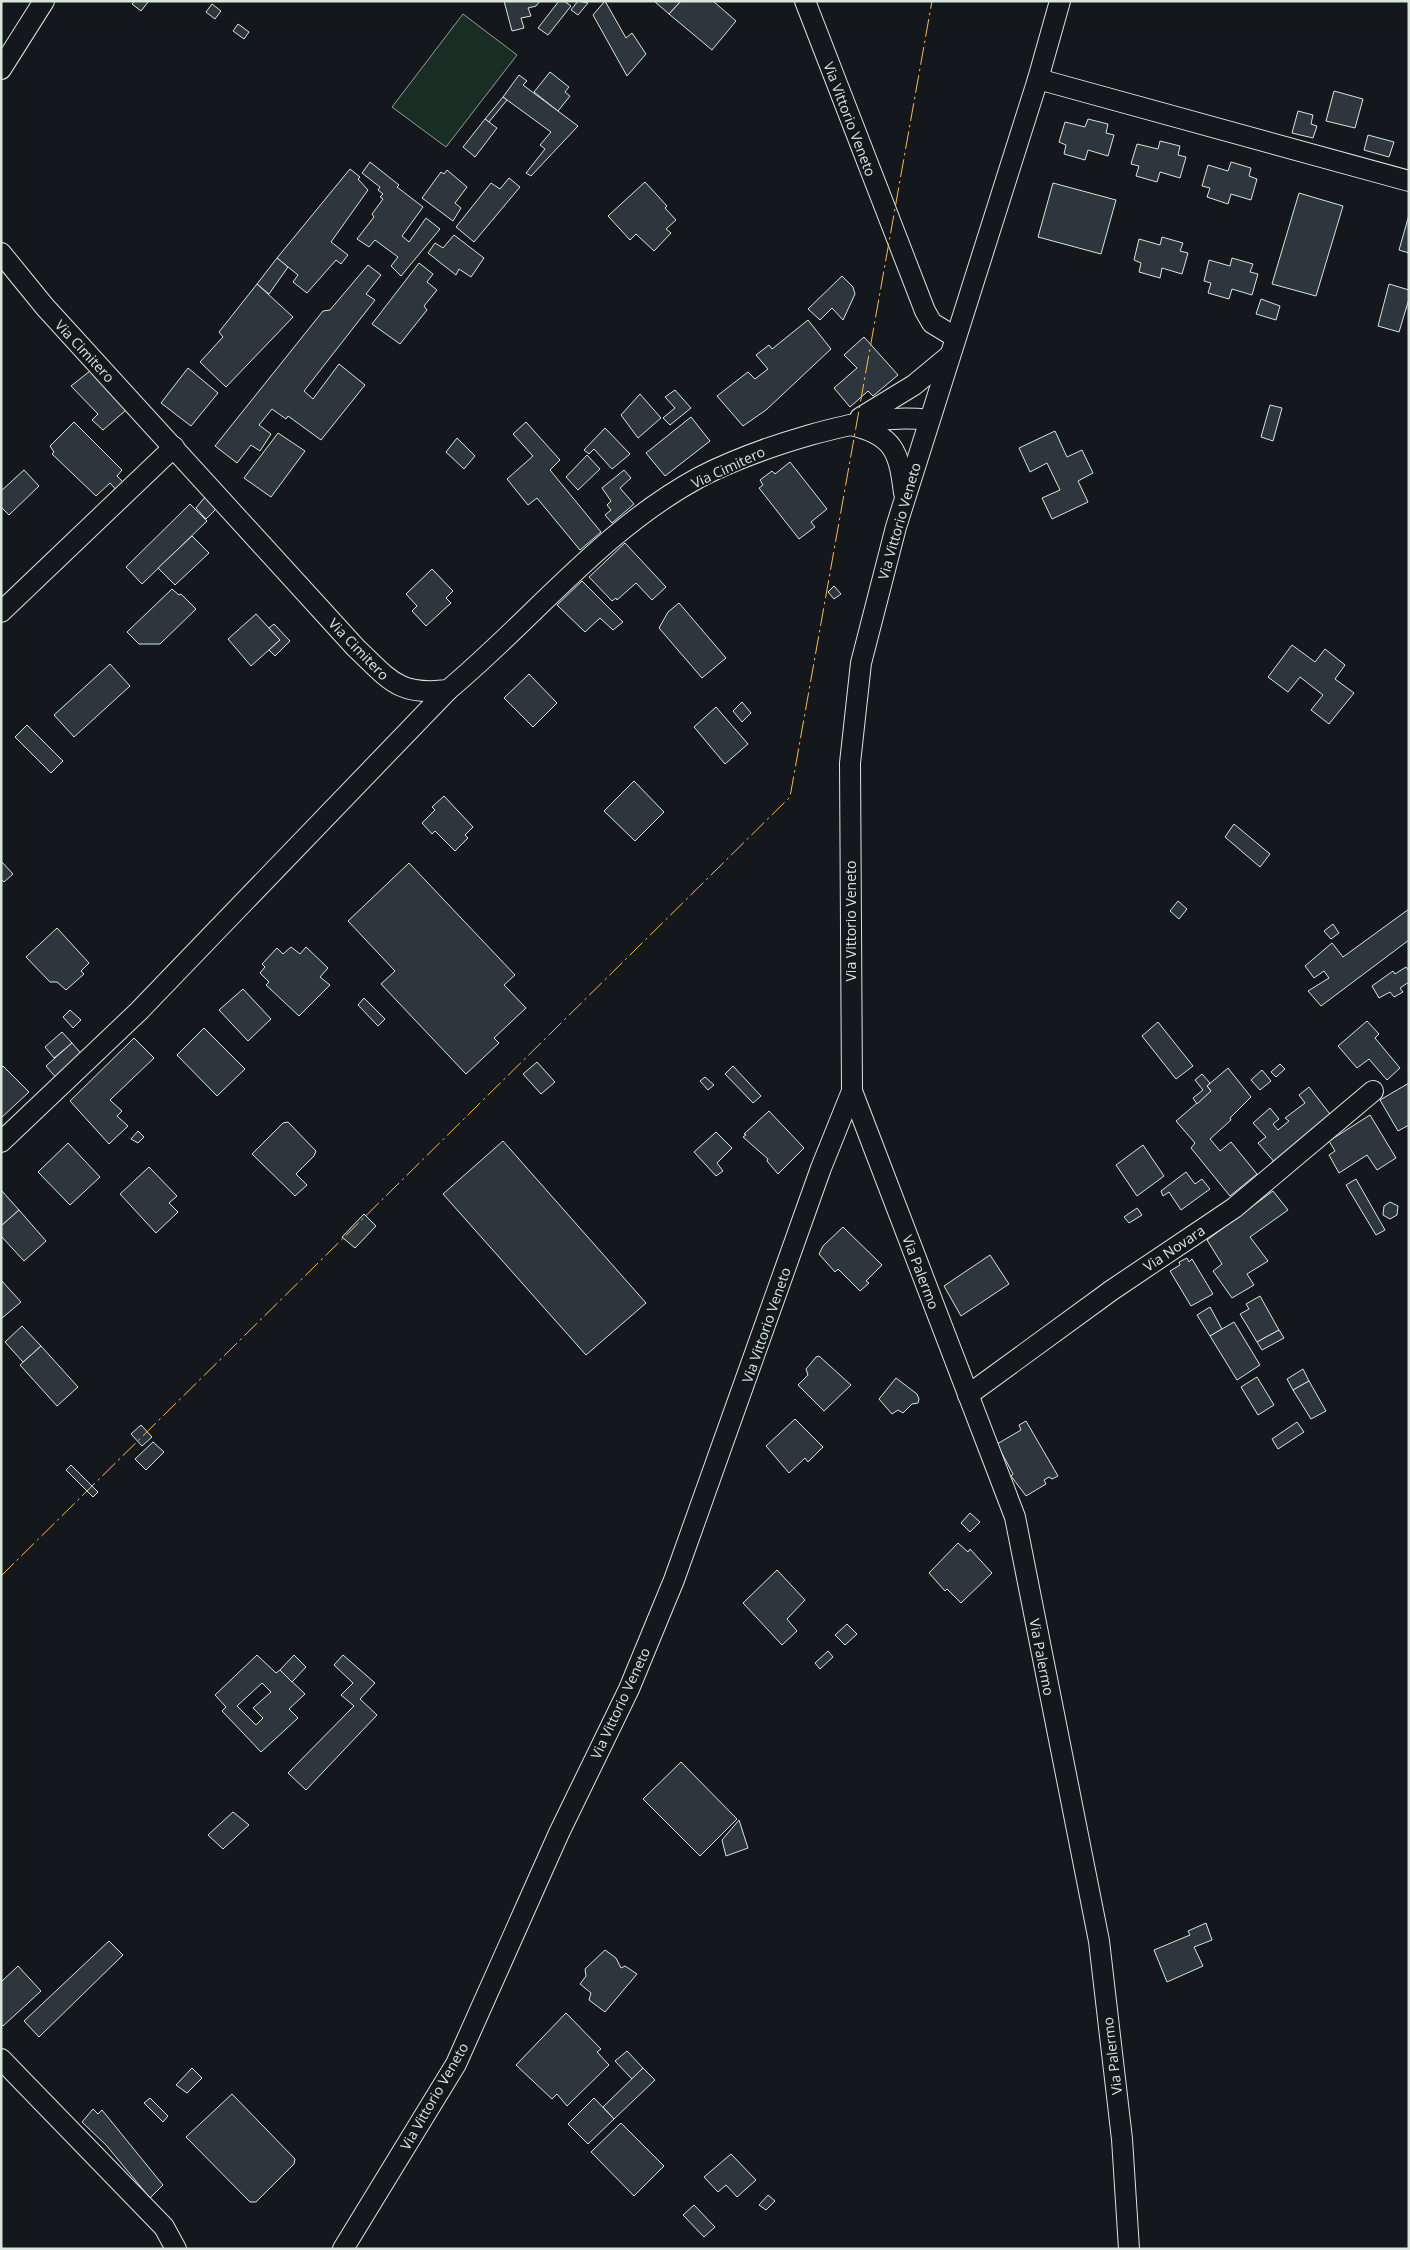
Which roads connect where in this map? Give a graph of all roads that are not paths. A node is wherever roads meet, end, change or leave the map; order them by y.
1 (44, 1) edge
2 (805, 1) edge
3 (1060, 1) edge
4 (1, 70) edge
5 (1038, 78) junction
6 (1409, 181) edge
7 (1, 253) edge
8 (955, 336) junction
9 (949, 356) junction
10 (929, 420) junction
11 (849, 424) junction
12 (174, 447) junction
13 (904, 499) junction
14 (1, 612) edge
15 (448, 690) junction
16 (852, 1091) junction
17 (1372, 1091) dead end
18 (1, 1142) edge
19 (968, 1395) junction
20 (1, 2059) edge
21 (176, 2249) edge
22 (343, 2249) edge
23 (1129, 2249) edge

1 - 4 street
2 - 8 street, Via Vittorio Veneto
3 - 5 street, Via Vittorio Veneto
5 - 6 street
5 - 8 street, Via Vittorio Veneto
7 - 12 street, Via Cimitero
8 - 9 street, Via Vittorio Veneto
9 - 10 street, Via Vittorio Veneto
9 - 11 street, Via Cimitero
10 - 11 street, Via Cimitero
10 - 13 street, Via Vittorio Veneto
11 - 13 street
11 - 15 street, Via Cimitero
12 - 14 street
12 - 15 street, Via Cimitero
13 - 16 street, Via Vittorio Veneto
15 - 18 street
16 - 19 street, Via Palermo
16 - 22 street, Via Vittorio Veneto
17 - 19 street, Via Novara
19 - 23 street, Via Palermo
20 - 21 street

